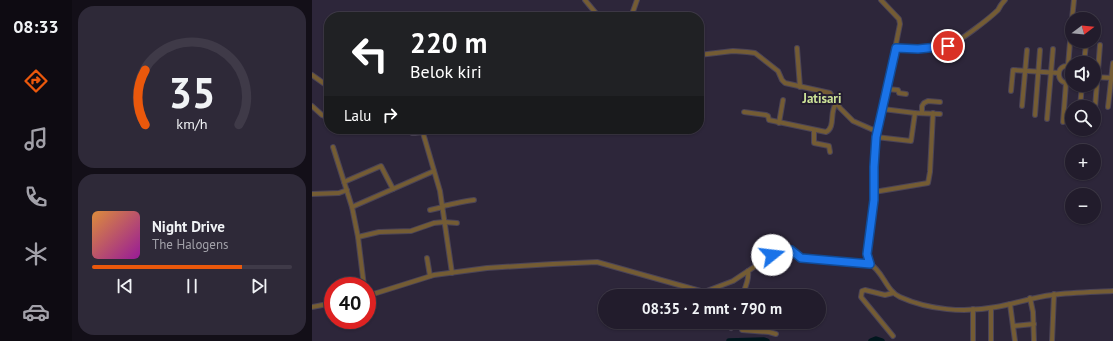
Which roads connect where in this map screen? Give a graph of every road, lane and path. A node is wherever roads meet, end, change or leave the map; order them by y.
1 (585, 0) edge
2 (637, 0) edge
3 (881, 0) edge
4 (1005, 0) edge
5 (1074, 0) edge
6 (595, 12) edge
7 (633, 12) edge
8 (1073, 12) edge
9 (797, 48) dead end
10 (896, 48) junction
11 (1053, 49) dead end
12 (1027, 50) dead end
13 (1040, 50) dead end
14 (704, 54) edge
15 (1113, 63) edge
16 (1065, 67) edge
17 (1025, 70) junction
18 (1038, 71) junction
19 (1051, 72) junction
20 (1059, 73) junction
21 (312, 75) edge
22 (1101, 77) edge
23 (1112, 78) edge
24 (1065, 82) edge
25 (324, 83) edge
26 (800, 87) junction
27 (887, 89) junction
28 (1011, 91) dead end
29 (1065, 92) edge
30 (906, 94) dead end
31 (783, 100) dead end
32 (940, 102) dead end
33 (836, 104) junction
34 (312, 106) edge
35 (1022, 106) dead end
36 (1108, 107) dead end
37 (883, 109) junction
38 (744, 112) dead end
39 (915, 113) junction
40 (922, 113) junction
41 (933, 114) junction
42 (940, 114) dead end
43 (1035, 115) dead end
44 (324, 116) edge
45 (1047, 119) dead end
46 (1063, 122) dead end
47 (779, 123) junction
48 (814, 130) junction
49 (878, 132) junction
50 (422, 134) edge
51 (876, 137) junction
52 (333, 147) dead end
53 (830, 152) dead end
54 (434, 171) junction
55 (344, 182) junction
56 (393, 189) junction
57 (347, 190) junction
58 (874, 192) junction
59 (312, 194) edge
60 (474, 200) dead end
61 (443, 206) junction
62 (352, 207) junction
63 (430, 210) dead end
64 (444, 222) junction
65 (458, 223) dead end
66 (358, 237) junction
67 (427, 258) dead end
68 (870, 264) junction
69 (748, 270) junction
70 (452, 273) junction
71 (430, 276) junction
72 (363, 277) edge
73 (745, 289) edge
74 (1113, 291) edge
75 (376, 293) edge
76 (893, 293) junction
77 (1054, 294) junction
78 (1030, 298) junction
79 (324, 304) edge
80 (1010, 304) junction
81 (312, 307) edge
82 (991, 308) junction
83 (973, 309) junction
84 (1034, 324) junction
85 (1014, 326) junction
86 (742, 329) edge
87 (776, 334) dead end
88 (893, 336) dead end
89 (973, 340) dead end
90 (991, 341) edge
91 (1015, 341) edge
92 (1034, 341) edge
93 (1052, 341) edge

1 - 6 street
2 - 7 street
3 - 10 street
4 - 10 street
5 - 8 street
9 - 26 street
10 - 27 street
11 - 19 street
12 - 17 street
13 - 18 street
14 - 26 street
15 - 23 street
16 - 20 street
17 - 18 street
17 - 28 street
17 - 35 street
18 - 19 street
18 - 43 street
19 - 20 street
19 - 45 street
20 - 24 street
21 - 25 street
22 - 23 street
23 - 36 street
26 - 33 street
27 - 30 street
27 - 37 street
29 - 46 street
31 - 47 street
32 - 40 street
33 - 48 street
33 - 49 street
34 - 44 street
37 - 39 street
37 - 49 street
38 - 47 street
39 - 40 street
39 - 51 street
40 - 41 street
41 - 42 street
41 - 58 street
47 - 48 street
48 - 53 street
49 - 51 street
50 - 54 street
51 - 58 street
52 - 55 street
54 - 56 street
54 - 61 street
55 - 56 street
55 - 57 street
56 - 62 street
57 - 59 street
57 - 62 street
58 - 68 street
60 - 61 street
61 - 63 street
61 - 64 street
62 - 66 street
64 - 65 street
64 - 66 street
64 - 70 street
66 - 72 street
67 - 71 street
68 - 69 street
68 - 76 street
69 - 70 street
69 - 73 street
70 - 71 street
71 - 75 street
74 - 77 street
76 - 83 street
76 - 88 street
77 - 78 street
77 - 93 street
78 - 80 street
78 - 84 street
79 - 81 street
80 - 82 street
80 - 85 street
82 - 83 street
82 - 90 street
83 - 89 street
84 - 85 street
84 - 92 street
85 - 91 street
86 - 87 street

